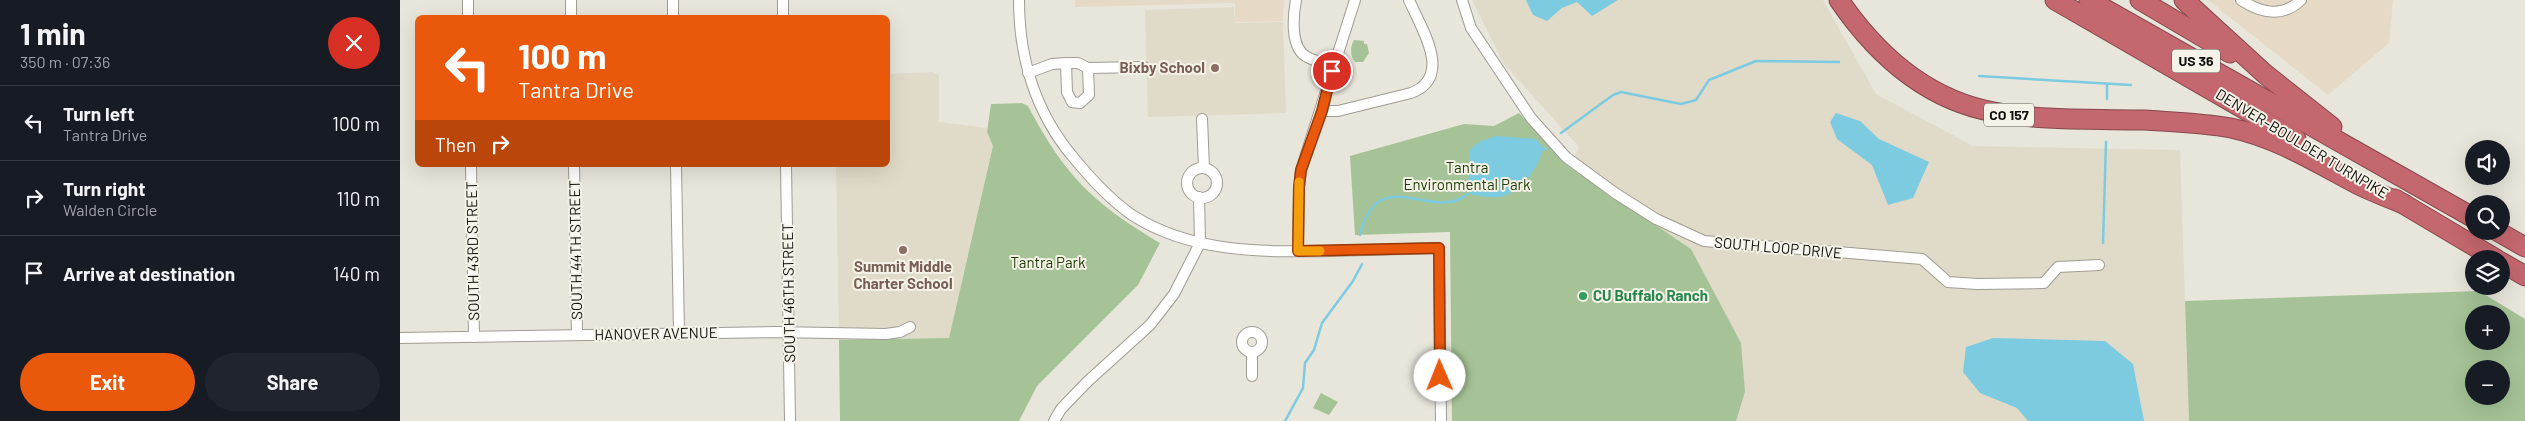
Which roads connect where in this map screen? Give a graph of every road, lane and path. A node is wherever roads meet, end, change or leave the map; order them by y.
1 (468, 0) edge
2 (571, 0) edge
3 (673, 0) edge
4 (783, 0) edge
5 (1019, 0) edge
6 (1296, 0) edge
7 (1356, 0) edge
8 (1409, 0) edge
9 (1462, 0) edge
10 (1838, 0) edge
11 (2055, 0) edge
12 (2090, 0) edge
13 (2140, 0) edge
14 (2184, 0) edge
15 (2241, 0) edge
16 (2301, 0) edge
17 (468, 15) edge
18 (571, 15) edge
19 (673, 15) edge
20 (783, 15) edge
21 (1066, 63) junction
22 (1334, 66) junction
23 (1144, 67) dead end
24 (1088, 68) junction
25 (1028, 73) junction
26 (2265, 74) junction
27 (1322, 111) junction
28 (1202, 119) dead end
29 (471, 167) edge
30 (574, 167) edge
31 (676, 167) edge
32 (786, 167) edge
33 (1204, 168) junction
34 (1199, 197) junction
35 (2404, 204) junction
36 (2465, 213) edge
37 (2465, 213) edge
38 (2510, 239) edge
39 (1200, 243) junction
40 (2525, 248) edge
41 (2481, 250) edge
42 (1298, 251) junction
43 (2099, 265) dead end
44 (2510, 267) edge
45 (2525, 276) edge
46 (910, 327) dead end
47 (790, 332) junction
48 (679, 334) junction
49 (577, 335) junction
50 (474, 337) junction
51 (400, 338) edge
52 (1252, 352) dead end
53 (1252, 376) dead end
54 (790, 421) edge
55 (1054, 421) edge
56 (1441, 421) edge

1 - 17 street
2 - 18 street
3 - 19 street
4 - 20 street
5 - 25 street
6 - 22 street
7 - 22 street
8 - 27 street
9 - 43 street, SOUTH LOOP DRIVE
10 - 35 highway, CO 157
11 - 35 highway, DENVER–BOULDER TURNPIKE / US 36
12 - 36 highway, DENVER–BOULDER TURNPIKE / US 36
13 - 26 highway
14 - 26 highway
15 - 16 street
21 - 24 street
21 - 24 street
21 - 25 street
22 - 27 street
23 - 24 street
25 - 39 street
26 - 37 highway
27 - 42 street
28 - 33 street
29 - 50 street, SOUTH 43RD STREET
30 - 49 street, SOUTH 44TH STREET
31 - 48 street
32 - 47 street, SOUTH 46TH STREET
33 - 34 street
33 - 34 street
34 - 39 street
35 - 41 highway, DENVER–BOULDER TURNPIKE / US 36
38 - 40 highway
39 - 42 street
39 - 55 street
42 - 56 street
44 - 45 highway
46 - 47 street, HANOVER AVENUE
47 - 48 street, HANOVER AVENUE
47 - 54 street, SOUTH 46TH STREET
48 - 49 street, HANOVER AVENUE
49 - 50 street, HANOVER AVENUE
50 - 51 street, HANOVER AVENUE
52 - 53 street

